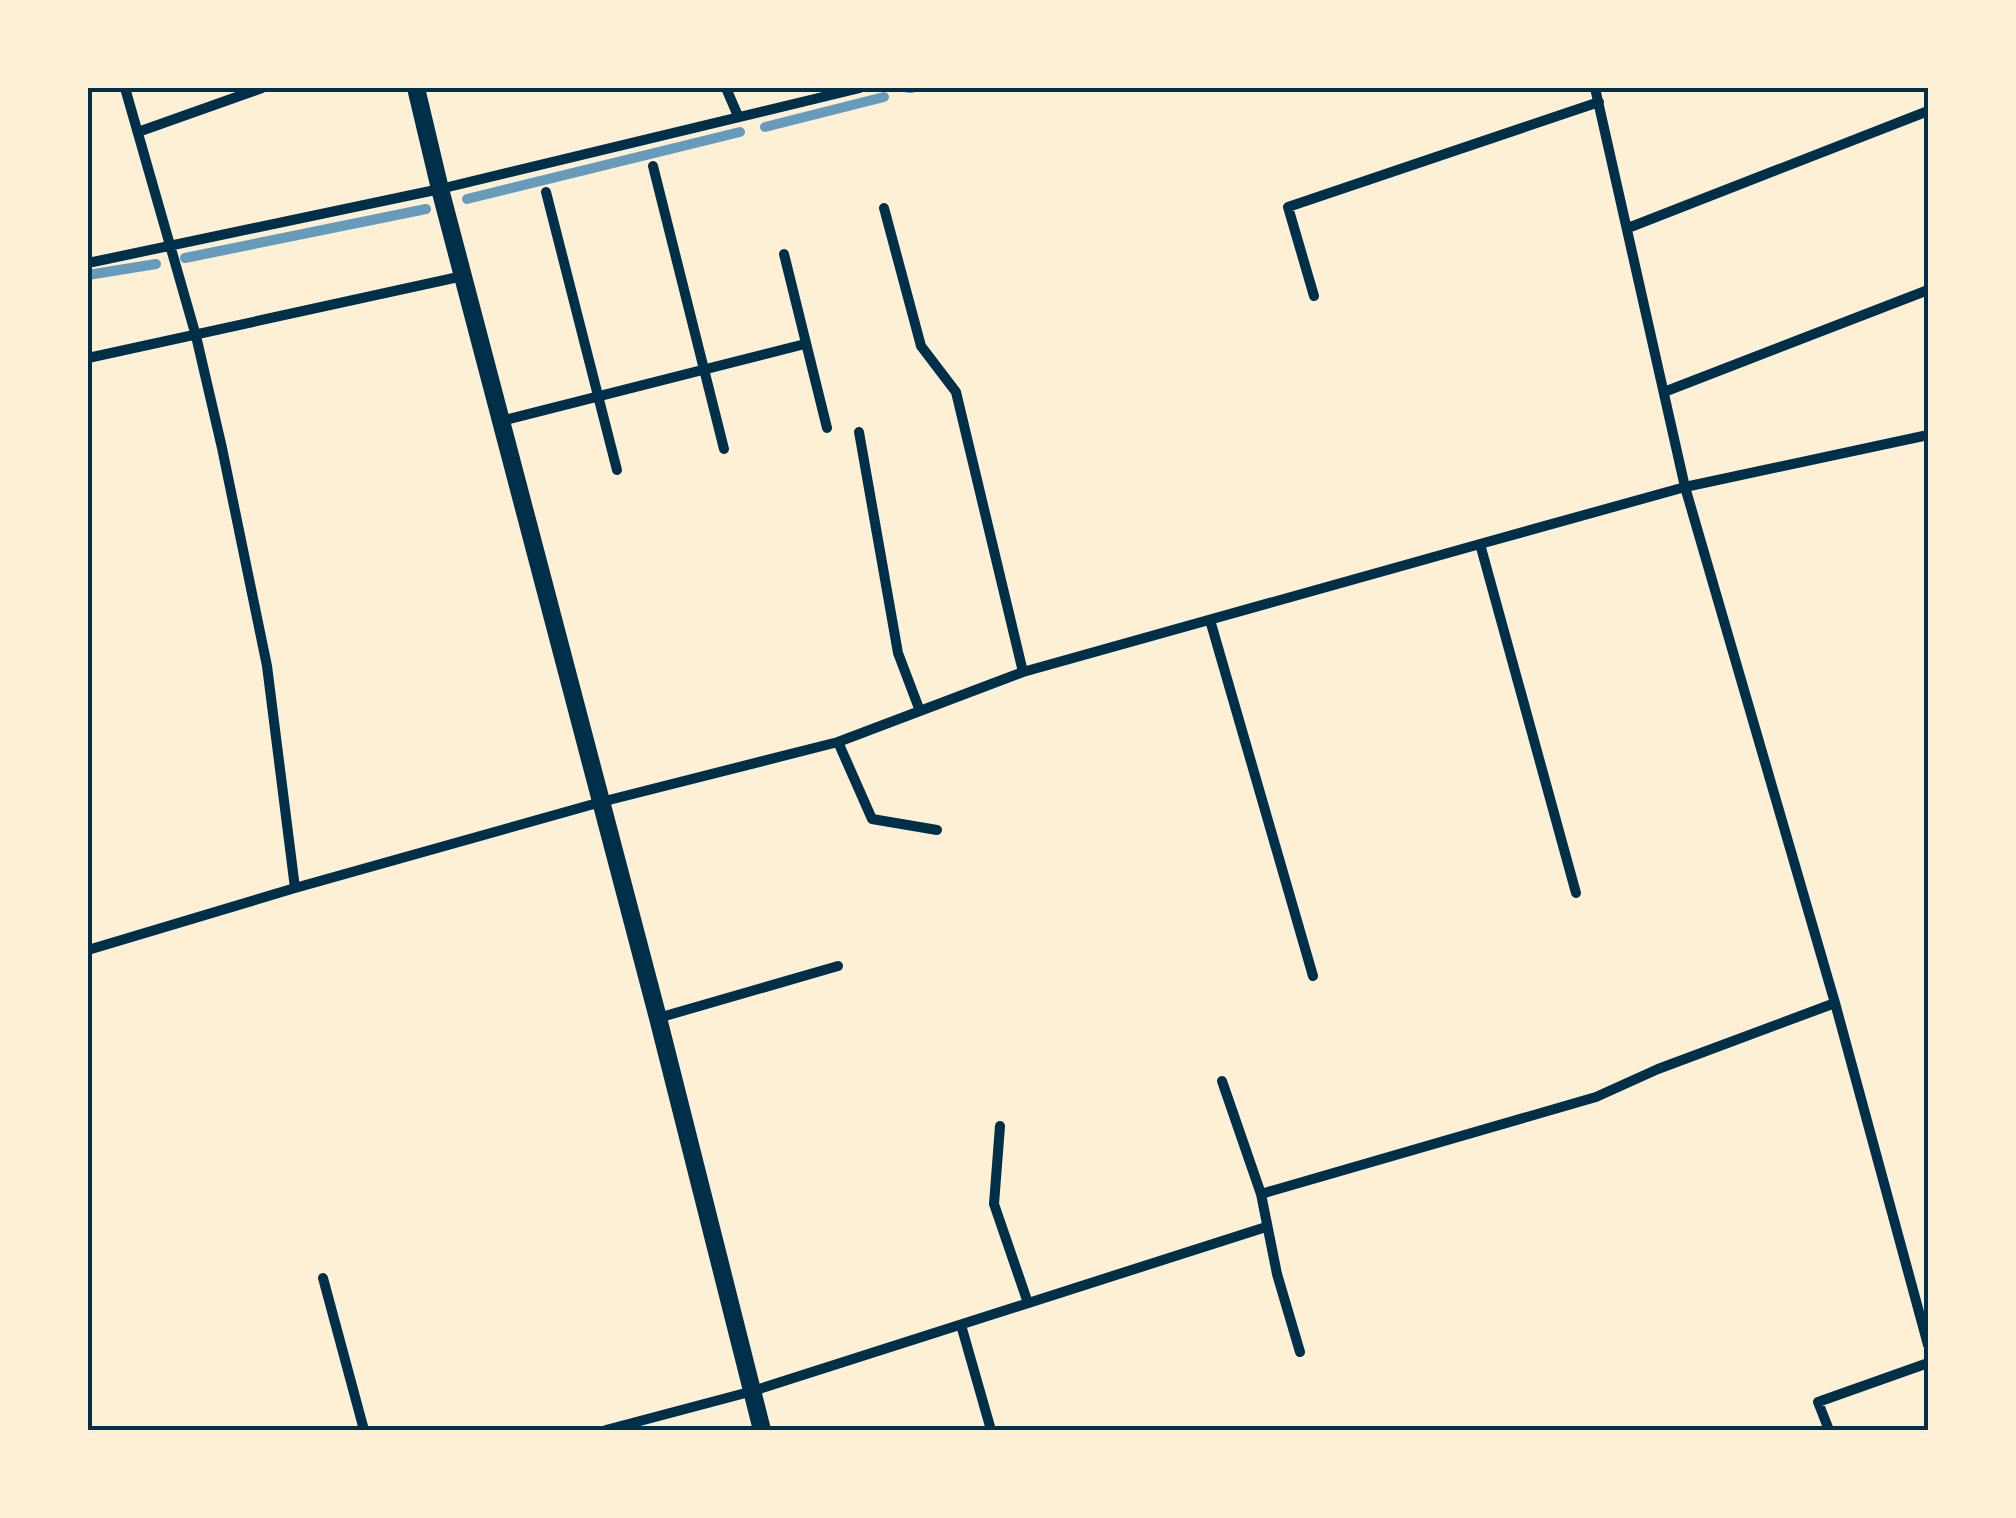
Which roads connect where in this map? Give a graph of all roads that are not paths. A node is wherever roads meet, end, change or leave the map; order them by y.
1 (125, 88) edge
2 (262, 88) edge
3 (416, 88) edge
4 (726, 88) edge
5 (860, 88) edge
6 (1595, 88) edge
7 (1599, 102) junction
8 (1928, 110) edge
9 (738, 116) junction
10 (138, 132) junction
11 (652, 166) dead end
12 (440, 189) junction
13 (546, 192) dead end
14 (884, 208) dead end
15 (1628, 228) junction
16 (172, 246) junction
17 (784, 254) dead end
18 (88, 263) edge
19 (463, 276) junction
20 (1928, 290) edge
21 (1314, 296) dead end
22 (196, 336) junction
23 (805, 344) junction
24 (88, 358) edge
25 (704, 370) junction
26 (1664, 392) junction
27 (598, 396) junction
28 (501, 421) junction
29 (827, 428) dead end
30 (860, 432) dead end
31 (1928, 435) edge
32 (724, 449) dead end
33 (617, 470) dead end
34 (1685, 487) junction
35 (1480, 544) junction
36 (1210, 620) junction
37 (1023, 672) junction
38 (920, 711) junction
39 (838, 742) junction
40 (601, 802) junction
41 (937, 830) dead end
42 (294, 888) junction
43 (1576, 893) dead end
44 (88, 950) edge
45 (838, 966) dead end
46 (1313, 976) dead end
47 (1836, 1004) junction
48 (658, 1018) junction
49 (1222, 1081) dead end
50 (1000, 1126) dead end
51 (1260, 1194) junction
52 (1266, 1227) junction
53 (323, 1278) dead end
54 (1028, 1303) junction
55 (962, 1325) junction
56 (1928, 1345) edge
57 (1300, 1352) dead end
58 (1928, 1362) edge
59 (753, 1391) junction
60 (364, 1430) edge
61 (606, 1430) edge
62 (762, 1430) edge
63 (991, 1430) edge
64 (1830, 1430) edge

1 - 10 street
2 - 10 street
3 - 12 street
4 - 9 street
5 - 9 street
6 - 7 street
7 - 15 street
7 - 21 street
8 - 15 street
9 - 12 street
10 - 16 street
11 - 25 street
12 - 16 street
12 - 19 street
13 - 27 street
14 - 37 street
15 - 26 street
16 - 18 street
16 - 22 street
17 - 23 street
19 - 22 street
19 - 28 street
20 - 26 street
22 - 24 street
22 - 42 street
23 - 25 street
23 - 29 street
25 - 27 street
25 - 32 street
26 - 34 street
27 - 28 street
27 - 33 street
28 - 40 street
30 - 38 street
31 - 34 street
34 - 35 street
34 - 47 street
35 - 36 street
35 - 43 street
36 - 37 street
36 - 46 street
37 - 38 street
38 - 39 street
39 - 40 street
39 - 41 street
40 - 42 street
40 - 48 street
42 - 44 street
45 - 48 street
47 - 51 street
47 - 56 street
48 - 59 street
49 - 51 street
50 - 54 street
51 - 52 street
52 - 54 street
52 - 57 street
53 - 60 street
54 - 55 street
55 - 59 street
55 - 63 street
58 - 64 street
59 - 61 street
59 - 62 street

